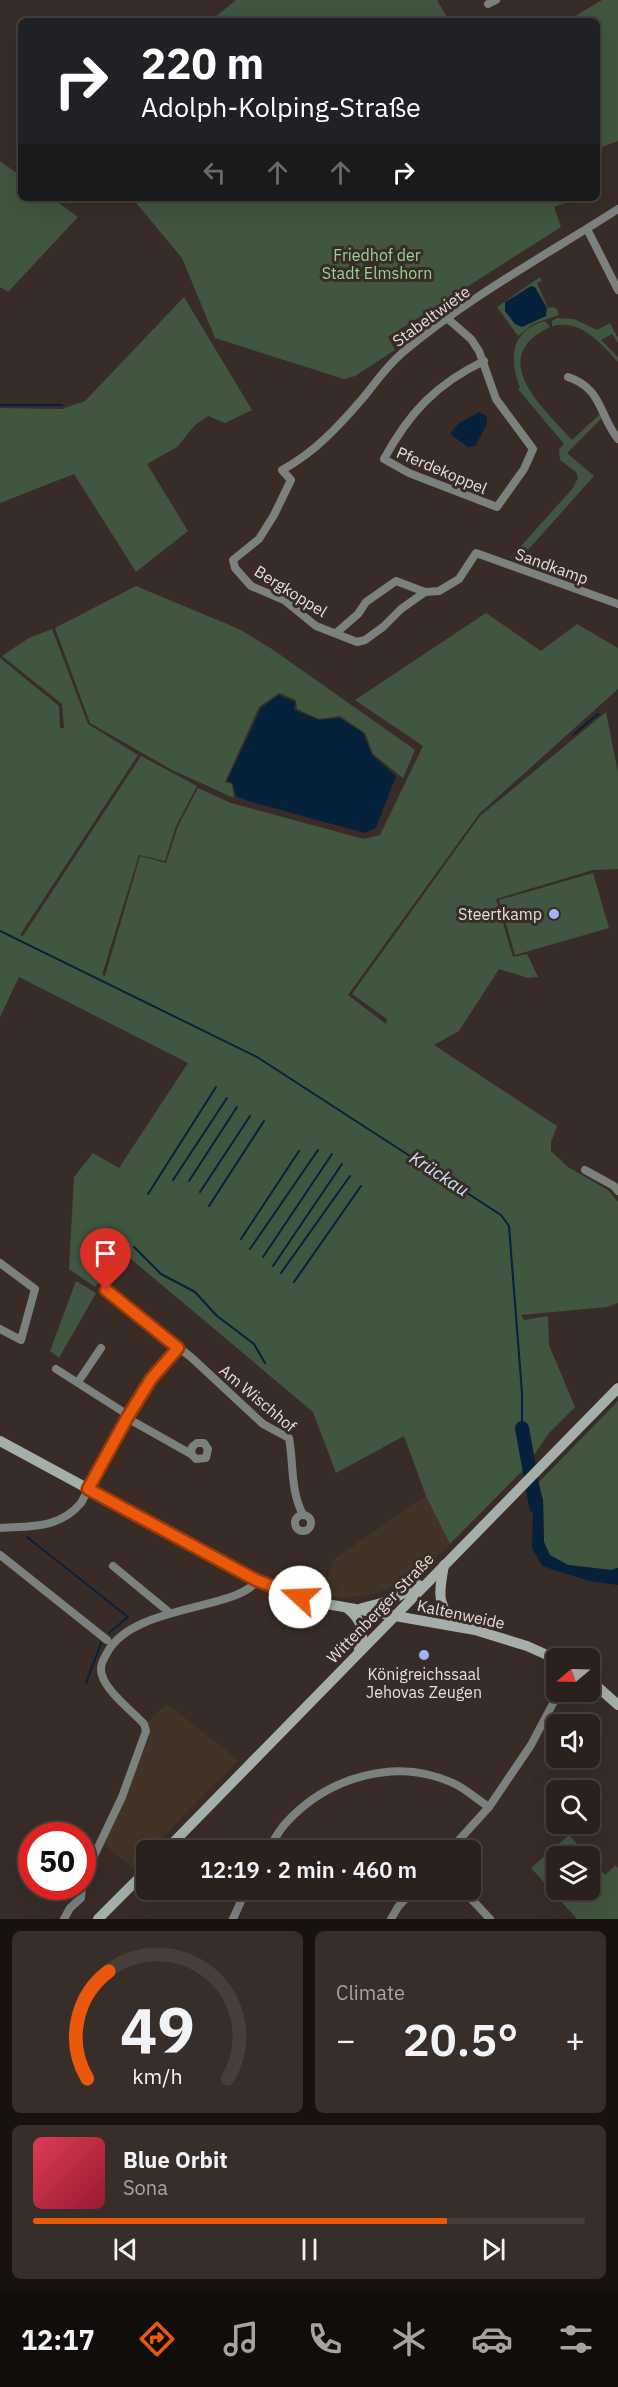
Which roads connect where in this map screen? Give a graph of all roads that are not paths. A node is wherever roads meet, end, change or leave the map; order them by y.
1 (496, 0) edge
2 (488, 4) dead end
3 (618, 209) edge
4 (587, 229) junction
5 (618, 290) edge
6 (448, 319) junction
7 (484, 362) junction
8 (568, 377) dead end
9 (618, 439) edge
10 (291, 480) joint
11 (476, 553) joint
12 (425, 592) junction
13 (618, 604) edge
14 (336, 633) junction
15 (585, 1170) dead end
16 (618, 1191) edge
17 (0, 1263) edge
18 (106, 1290) dead end
19 (0, 1329) edge
20 (101, 1348) dead end
21 (178, 1348) junction
22 (56, 1369) dead end
23 (78, 1382) junction
24 (618, 1388) edge
25 (127, 1418) junction
26 (0, 1441) edge
27 (191, 1454) dead end
28 (88, 1489) junction
29 (303, 1515) dead end
30 (0, 1528) edge
31 (0, 1555) edge
32 (444, 1564) junction
33 (113, 1566) dead end
34 (256, 1580) junction
35 (429, 1580) junction
36 (346, 1608) junction
37 (359, 1609) junction
38 (170, 1613) junction
39 (395, 1615) junction
40 (462, 1627) junction
41 (107, 1640) dead end
42 (357, 1654) junction
43 (546, 1655) edge
44 (600, 1689) edge
45 (554, 1702) edge
46 (618, 1705) edge
47 (489, 1807) junction
48 (176, 1840) edge
49 (275, 1840) edge
50 (459, 1840) edge
51 (96, 1852) edge
52 (136, 1881) edge
53 (79, 1900) edge
54 (242, 1900) edge
55 (404, 1900) edge
56 (472, 1900) edge
57 (64, 1919) edge
58 (98, 1919) edge
59 (233, 1919) edge
60 (391, 1919) edge
61 (490, 1919) edge

1 - 2 street
3 - 4 street, Stabeltwiete
4 - 5 street
4 - 6 street, Stabeltwiete
6 - 7 street, Pferdekoppel
6 - 10 street, Stabeltwiete
7 - 7 street, Pferdekoppel
8 - 9 street
10 - 14 street, Bergkoppel
11 - 12 street, Bergkoppel
11 - 13 street, Sandkamp
12 - 14 street, Bergkoppel
12 - 14 street, Bergkoppel
15 - 16 street
17 - 19 street
18 - 21 street, Am Wischhof
20 - 23 street
21 - 25 street
21 - 29 street, Am Wischhof
22 - 23 street
23 - 25 street
24 - 32 main road, Wittenberger Straße
25 - 27 street
25 - 28 street
26 - 28 main road, Kaltenweide
28 - 30 street
28 - 34 main road, Kaltenweide
31 - 41 street
32 - 35 main road, Wittenberger Straße
32 - 40 main road
33 - 38 street
34 - 36 main road, Kaltenweide
34 - 38 street
35 - 37 main road
35 - 39 main road, Wittenberger Straße
36 - 37 main road, Kaltenweide
36 - 42 main road
37 - 39 main road, Kaltenweide
38 - 51 street
39 - 40 main road, Kaltenweide
39 - 42 main road, Wittenberger Straße
40 - 43 main road, Kaltenweide
42 - 48 main road, Wittenberger Straße
44 - 46 main road
45 - 47 street
47 - 49 street
47 - 50 street
52 - 58 main road
53 - 57 street
54 - 59 street
55 - 60 street
56 - 61 street

